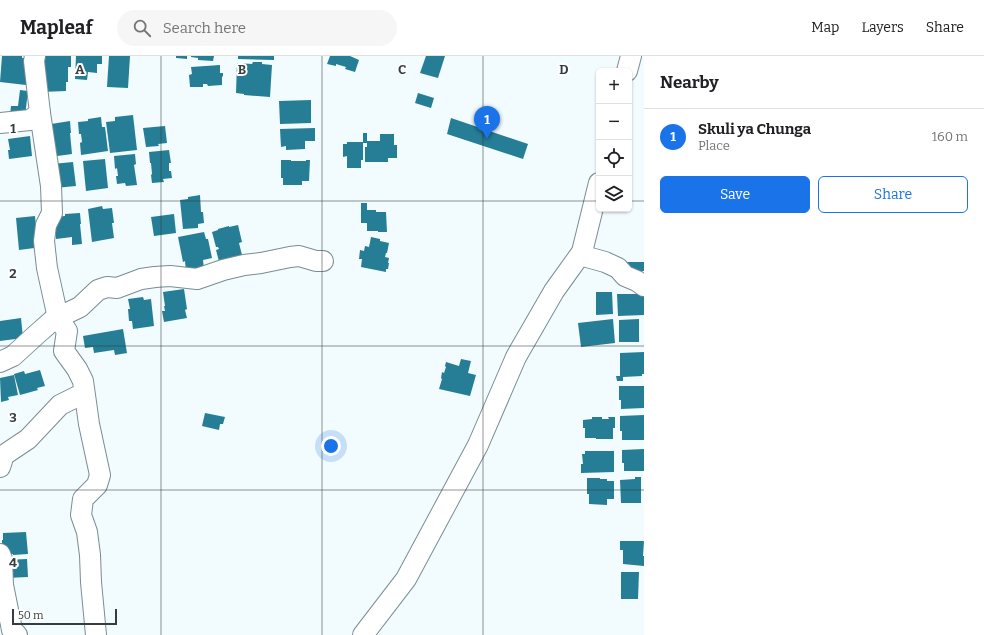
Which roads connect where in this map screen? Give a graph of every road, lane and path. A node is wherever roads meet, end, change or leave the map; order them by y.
1 (35, 56) edge
2 (631, 56) edge
3 (628, 68) edge
4 (40, 113) junction
5 (0, 123) edge
6 (596, 194) edge
7 (582, 252) junction
8 (323, 261) dead end
9 (644, 286) edge
10 (58, 318) junction
11 (0, 362) edge
12 (84, 393) junction
13 (0, 467) edge
14 (0, 554) edge
15 (17, 635) edge
16 (96, 635) edge
17 (363, 635) edge

1 - 4 street
2 - 3 street
4 - 5 street
4 - 10 street
6 - 7 street
7 - 9 street
7 - 17 street
8 - 10 street
10 - 11 street
10 - 12 street
12 - 13 street
12 - 16 street
14 - 15 street

